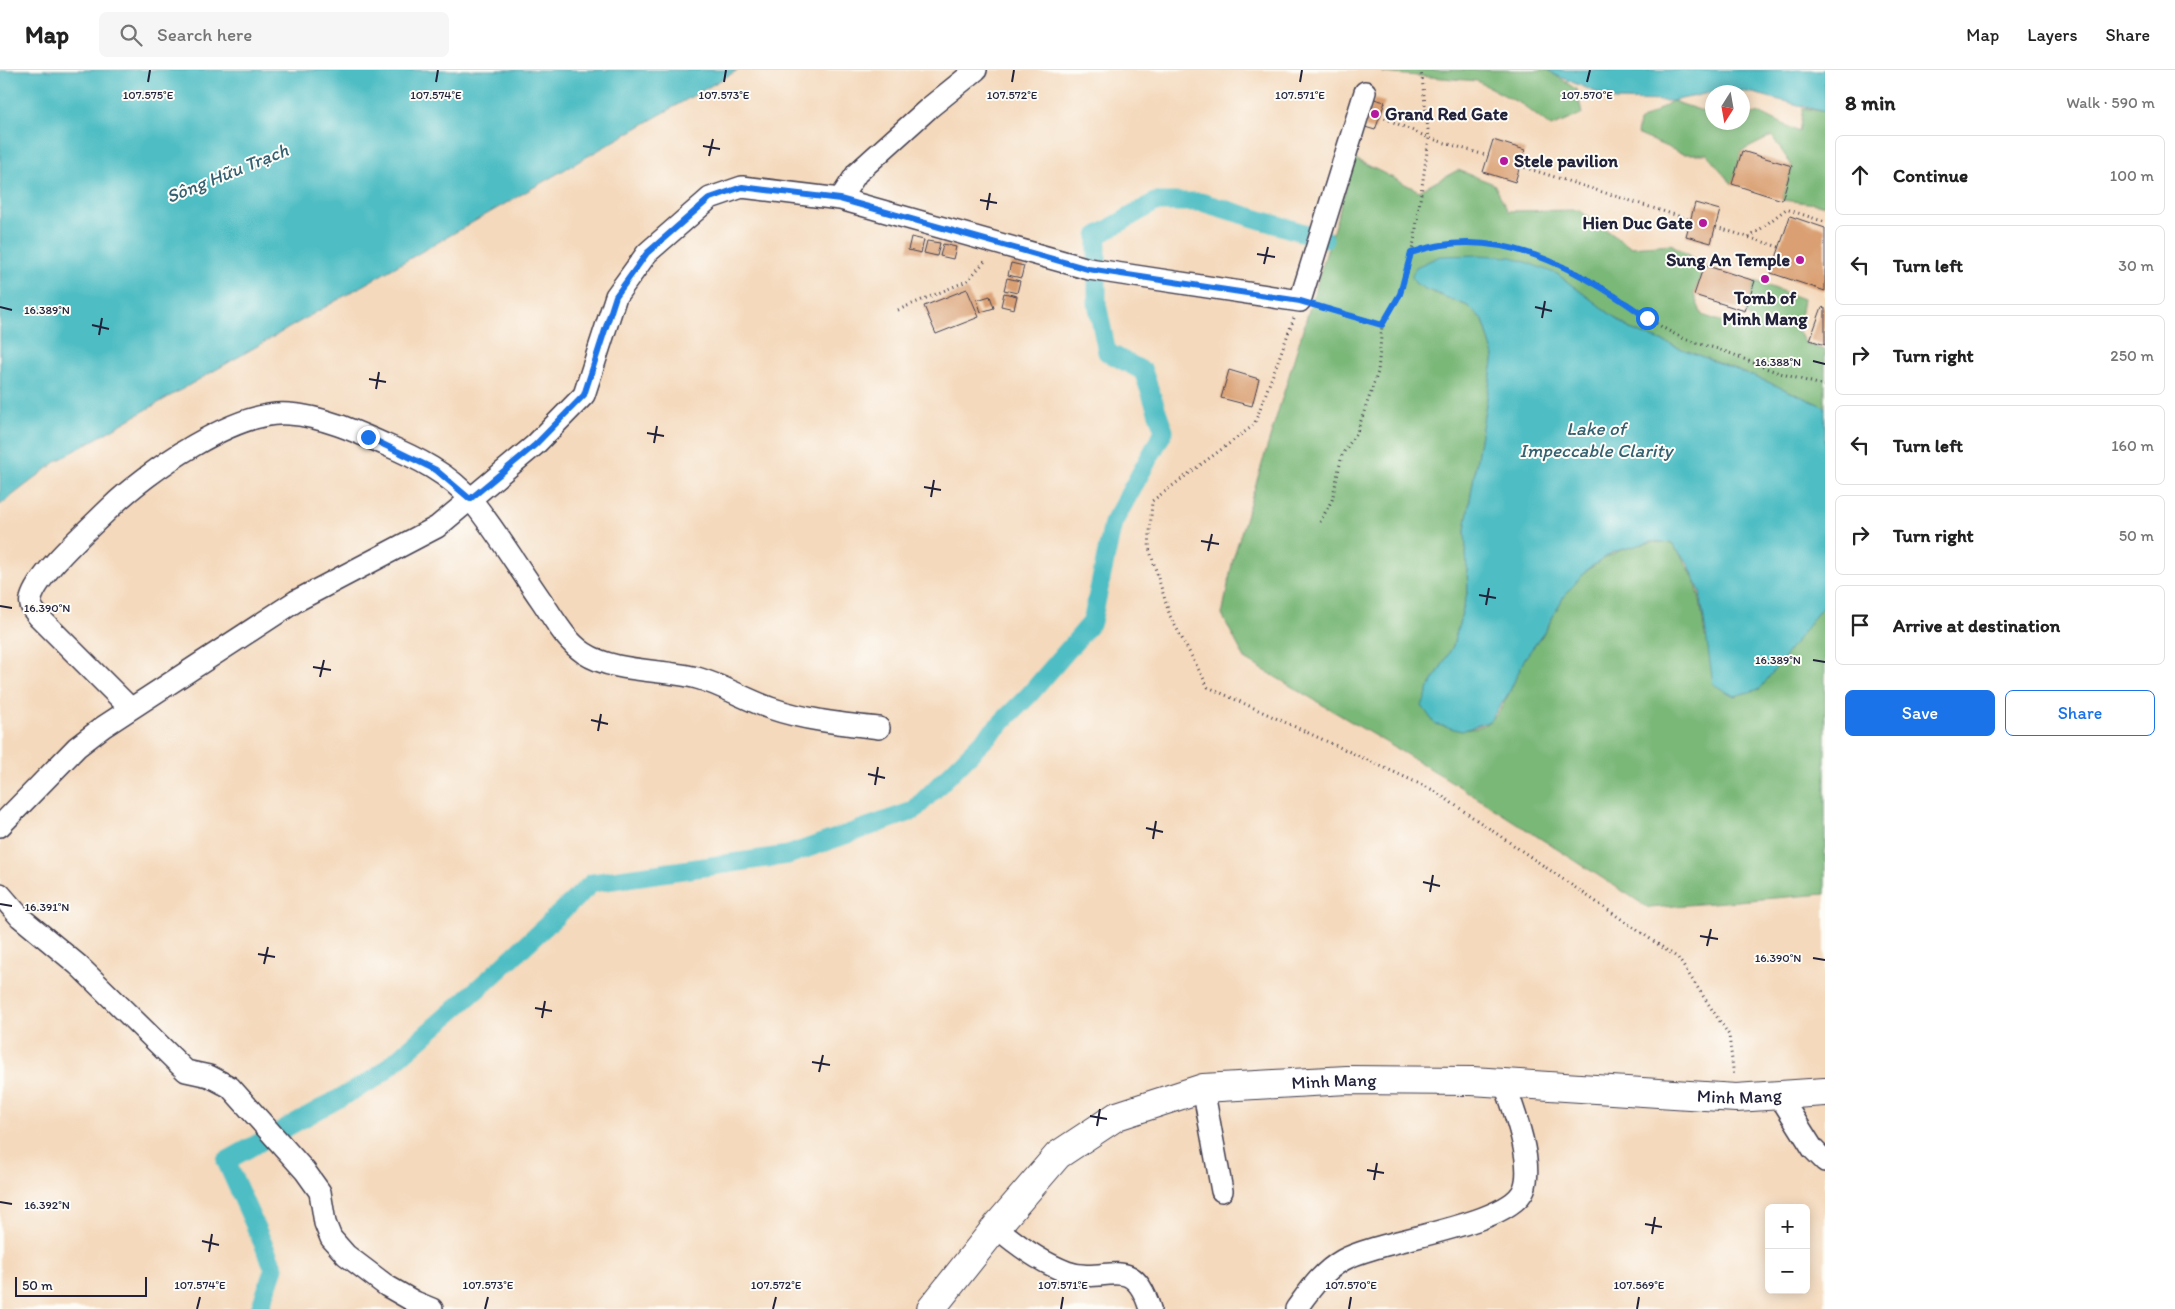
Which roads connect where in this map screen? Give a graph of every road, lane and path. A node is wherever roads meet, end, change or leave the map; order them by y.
1 (976, 70) edge
2 (1421, 70) edge
3 (1365, 92) dead end
4 (1380, 116) dead end
5 (1429, 138) junction
6 (1488, 156) dead end
7 (1520, 166) dead end
8 (840, 199) junction
9 (1691, 220) dead end
10 (1825, 222) edge
11 (1716, 227) dead end
12 (1749, 238) junction
13 (999, 246) junction
14 (1779, 247) dead end
15 (1411, 253) junction
16 (1300, 301) junction
17 (898, 310) dead end
18 (1382, 325) junction
19 (1825, 386) edge
20 (470, 499) junction
21 (1320, 522) dead end
22 (130, 708) junction
23 (879, 728) dead end
24 (0, 826) edge
25 (0, 894) edge
26 (1505, 1085) junction
27 (1203, 1088) junction
28 (1825, 1092) edge
29 (1779, 1095) junction
30 (1736, 1098) junction
31 (1825, 1161) edge
32 (1222, 1191) dead end
33 (996, 1227) junction
34 (432, 1309) edge
35 (931, 1309) edge
36 (1150, 1309) edge
37 (1296, 1309) edge

1 - 8 street
2 - 5 path
3 - 16 street
4 - 5 path
5 - 6 path
5 - 15 path
7 - 9 path
8 - 13 street
8 - 20 street
10 - 12 path
11 - 12 path
12 - 14 path
13 - 16 street
13 - 17 path
15 - 18 path
15 - 19 path
16 - 18 path
16 - 30 path
18 - 21 path
20 - 22 street
20 - 22 street
20 - 23 street
22 - 24 street
25 - 34 street
26 - 27 highway, Minh Mang
26 - 30 highway, Minh Mang
26 - 37 street
27 - 32 street
27 - 33 highway, Minh Mang
28 - 29 highway, Minh Mang
29 - 30 highway, Minh Mang
29 - 31 street
33 - 35 highway, Minh Mang
33 - 36 street

